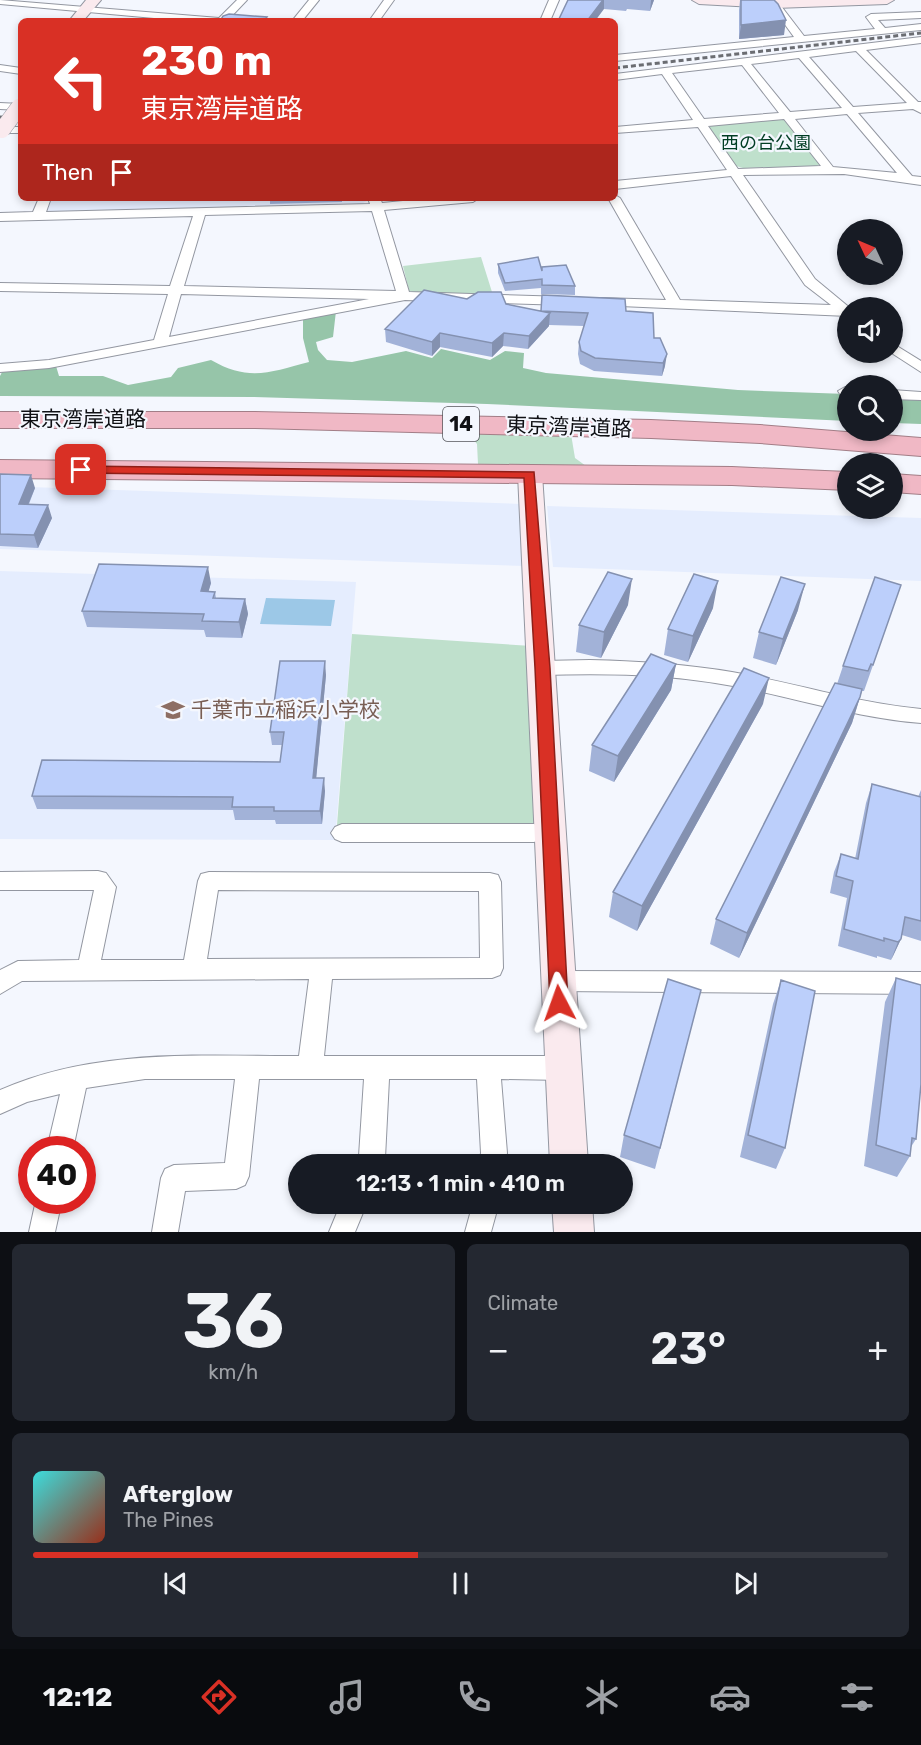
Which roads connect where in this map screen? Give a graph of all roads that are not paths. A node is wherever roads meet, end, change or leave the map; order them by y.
1 (242, 0) edge
2 (314, 0) edge
3 (389, 0) edge
4 (554, 0) edge
5 (699, 0) edge
6 (887, 0) edge
7 (7, 1) edge
8 (727, 1) edge
9 (870, 1) edge
10 (775, 4) junction
11 (160, 8) dead end
12 (0, 9) edge
13 (85, 10) edge
14 (921, 15) edge
15 (150, 18) edge
16 (223, 18) edge
17 (299, 18) edge
18 (376, 18) edge
19 (546, 18) edge
20 (921, 27) edge
21 (882, 31) junction
22 (801, 39) junction
23 (916, 40) edge
24 (859, 48) junction
25 (921, 50) edge
26 (802, 55) junction
27 (618, 58) edge
28 (744, 61) junction
29 (0, 68) edge
30 (18, 71) edge
31 (665, 71) junction
32 (618, 77) edge
33 (0, 106) edge
34 (18, 106) edge
35 (919, 107) edge
36 (18, 109) edge
37 (850, 111) junction
38 (788, 115) junction
39 (701, 122) junction
40 (18, 130) edge
41 (618, 130) edge
42 (1, 132) edge
43 (829, 169) junction
44 (735, 172) junction
45 (908, 178) junction
46 (921, 182) edge
47 (618, 185) edge
48 (44, 201) edge
49 (415, 201) edge
50 (616, 201) edge
51 (376, 203) edge
52 (200, 212) junction
53 (38, 216) junction
54 (0, 217) edge
55 (0, 287) edge
56 (176, 289) junction
57 (404, 296) junction
58 (676, 305) junction
59 (837, 305) edge
60 (837, 312) edge
61 (160, 342) junction
62 (903, 355) edge
63 (0, 368) edge
64 (921, 368) edge
65 (903, 395) edge
66 (921, 396) edge
67 (0, 420) edge
68 (350, 422) junction
69 (585, 428) junction
70 (921, 447) edge
71 (0, 468) edge
72 (466, 474) junction
73 (530, 474) junction
74 (732, 476) junction
75 (837, 481) edge
76 (903, 484) edge
77 (921, 485) edge
78 (542, 668) junction
79 (921, 716) edge
80 (342, 833) dead end
81 (534, 833) dead end
82 (0, 881) edge
83 (194, 969) junction
84 (322, 969) junction
85 (88, 970) junction
86 (557, 981) junction
87 (0, 983) edge
88 (921, 983) edge
89 (248, 1068) junction
90 (310, 1068) junction
91 (377, 1068) junction
92 (489, 1068) junction
93 (563, 1068) junction
94 (76, 1078) junction
95 (0, 1102) edge
96 (63, 1136) edge
97 (372, 1154) edge
98 (494, 1154) edge
99 (568, 1154) edge
100 (46, 1214) edge
101 (349, 1214) edge
102 (483, 1214) edge
103 (573, 1214) edge
104 (42, 1232) edge
105 (165, 1232) edge
106 (342, 1232) edge
107 (478, 1232) edge
108 (574, 1232) edge

1 - 16 street
2 - 17 street
3 - 18 street
4 - 19 street
5 - 8 street
6 - 9 street
7 - 12 street
7 - 13 street
8 - 10 street
9 - 10 street
10 - 22 street
11 - 15 street
13 - 15 street
14 - 21 street
20 - 21 street
21 - 22 street
22 - 27 street
23 - 24 street
23 - 25 street
24 - 26 street
24 - 35 street
26 - 28 street
26 - 37 street
28 - 31 street
28 - 38 street
29 - 30 street
31 - 32 street
31 - 39 street
33 - 34 street
35 - 37 street
36 - 42 street, bridge
37 - 38 street
37 - 45 street
38 - 39 street
38 - 43 street
39 - 41 street
39 - 44 street
40 - 42 street
43 - 44 street
43 - 45 street
44 - 47 street
44 - 59 street
45 - 46 street
48 - 53 street
49 - 51 street
50 - 58 street
51 - 52 street
51 - 57 street
52 - 53 street
52 - 56 street
53 - 54 street
55 - 56 street
56 - 57 street
56 - 61 street
57 - 58 street
57 - 61 street
58 - 60 street
61 - 63 street
62 - 64 street
65 - 66 street
67 - 68 highway, 東京湾岸道路 / 14
68 - 69 highway, 東京湾岸道路 / 14
68 - 72 highway
69 - 70 highway, 東京湾岸道路 / 14
69 - 74 highway
71 - 72 highway
72 - 73 highway
73 - 74 highway
73 - 78 street
74 - 75 highway
76 - 77 highway
78 - 79 street
78 - 86 street
80 - 81 street
82 - 85 street
83 - 84 street
83 - 84 street
83 - 85 street
84 - 90 street
85 - 87 street
86 - 88 street
86 - 93 street
89 - 90 street
89 - 94 street
89 - 105 street
90 - 91 street
91 - 92 street
91 - 97 street
92 - 93 street
92 - 98 street
93 - 99 street
94 - 95 street
94 - 96 street
100 - 104 street
101 - 106 street
102 - 107 street
103 - 108 street

